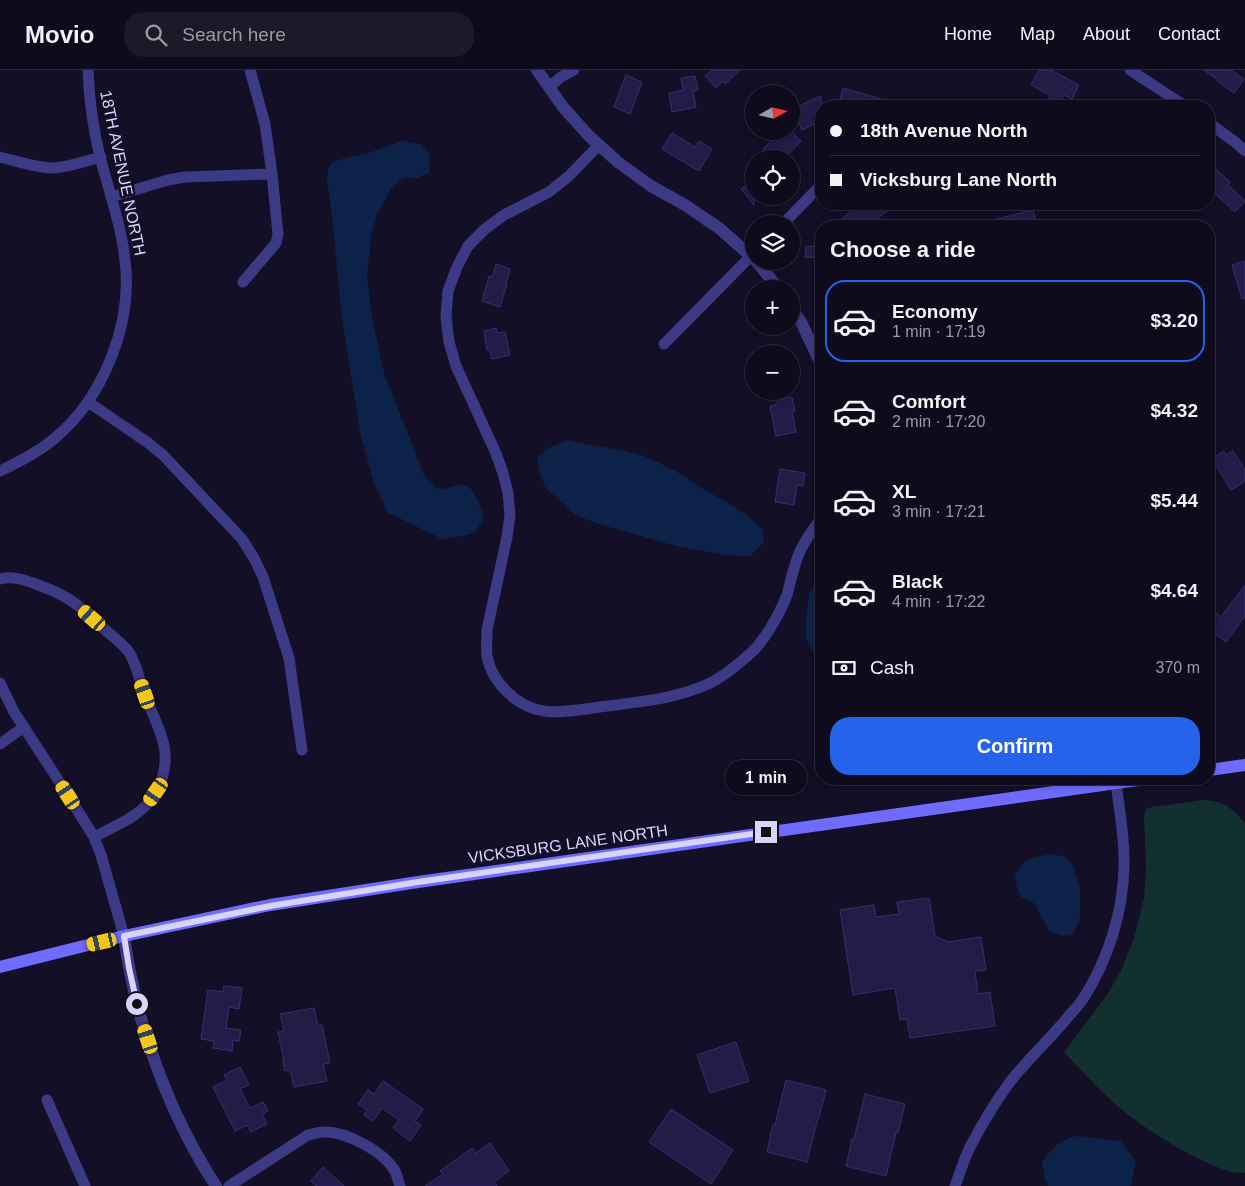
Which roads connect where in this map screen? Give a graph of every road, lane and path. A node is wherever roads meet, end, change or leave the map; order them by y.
1 (88, 70) edge
2 (250, 70) edge
3 (537, 70) edge
4 (574, 70) edge
5 (1130, 70) edge
6 (549, 87) junction
7 (1176, 100) edge
8 (1215, 127) edge
9 (599, 145) junction
10 (1245, 151) edge
11 (0, 157) edge
12 (101, 158) junction
13 (272, 174) junction
14 (815, 190) edge
15 (111, 197) junction
16 (792, 215) edge
17 (745, 250) edge
18 (745, 266) edge
19 (764, 270) edge
20 (772, 280) edge
21 (243, 282) dead end
22 (800, 320) edge
23 (664, 344) dead end
24 (815, 351) edge
25 (88, 402) junction
26 (0, 472) edge
27 (815, 527) edge
28 (0, 579) edge
29 (0, 683) edge
30 (24, 728) junction
31 (0, 744) edge
32 (302, 750) dead end
33 (1245, 765) edge
34 (1215, 769) edge
35 (1088, 785) edge
36 (1116, 785) edge
37 (94, 837) junction
38 (124, 936) junction
39 (0, 967) edge
40 (48, 1100) dead end
41 (85, 1186) edge
42 (216, 1186) edge
43 (229, 1186) edge
44 (400, 1186) edge
45 (955, 1186) edge

1 - 12 street, 18TH AVENUE NORTH
2 - 13 street
3 - 6 street
4 - 6 street
5 - 7 street
6 - 9 street
8 - 10 street
9 - 17 street
9 - 27 street
11 - 12 street
12 - 15 street, 18TH AVENUE NORTH
13 - 15 street
13 - 21 street
14 - 16 street
15 - 25 street, 18TH AVENUE NORTH
18 - 23 street
19 - 20 street
22 - 24 street
25 - 26 street, 18TH AVENUE NORTH
25 - 32 street
28 - 37 street
29 - 30 street
30 - 31 street
30 - 37 street
33 - 34 main road
35 - 38 main road, VICKSBURG LANE NORTH
36 - 45 street
37 - 38 street
38 - 39 main road, VICKSBURG LANE NORTH
38 - 42 street
40 - 41 street
43 - 44 street

